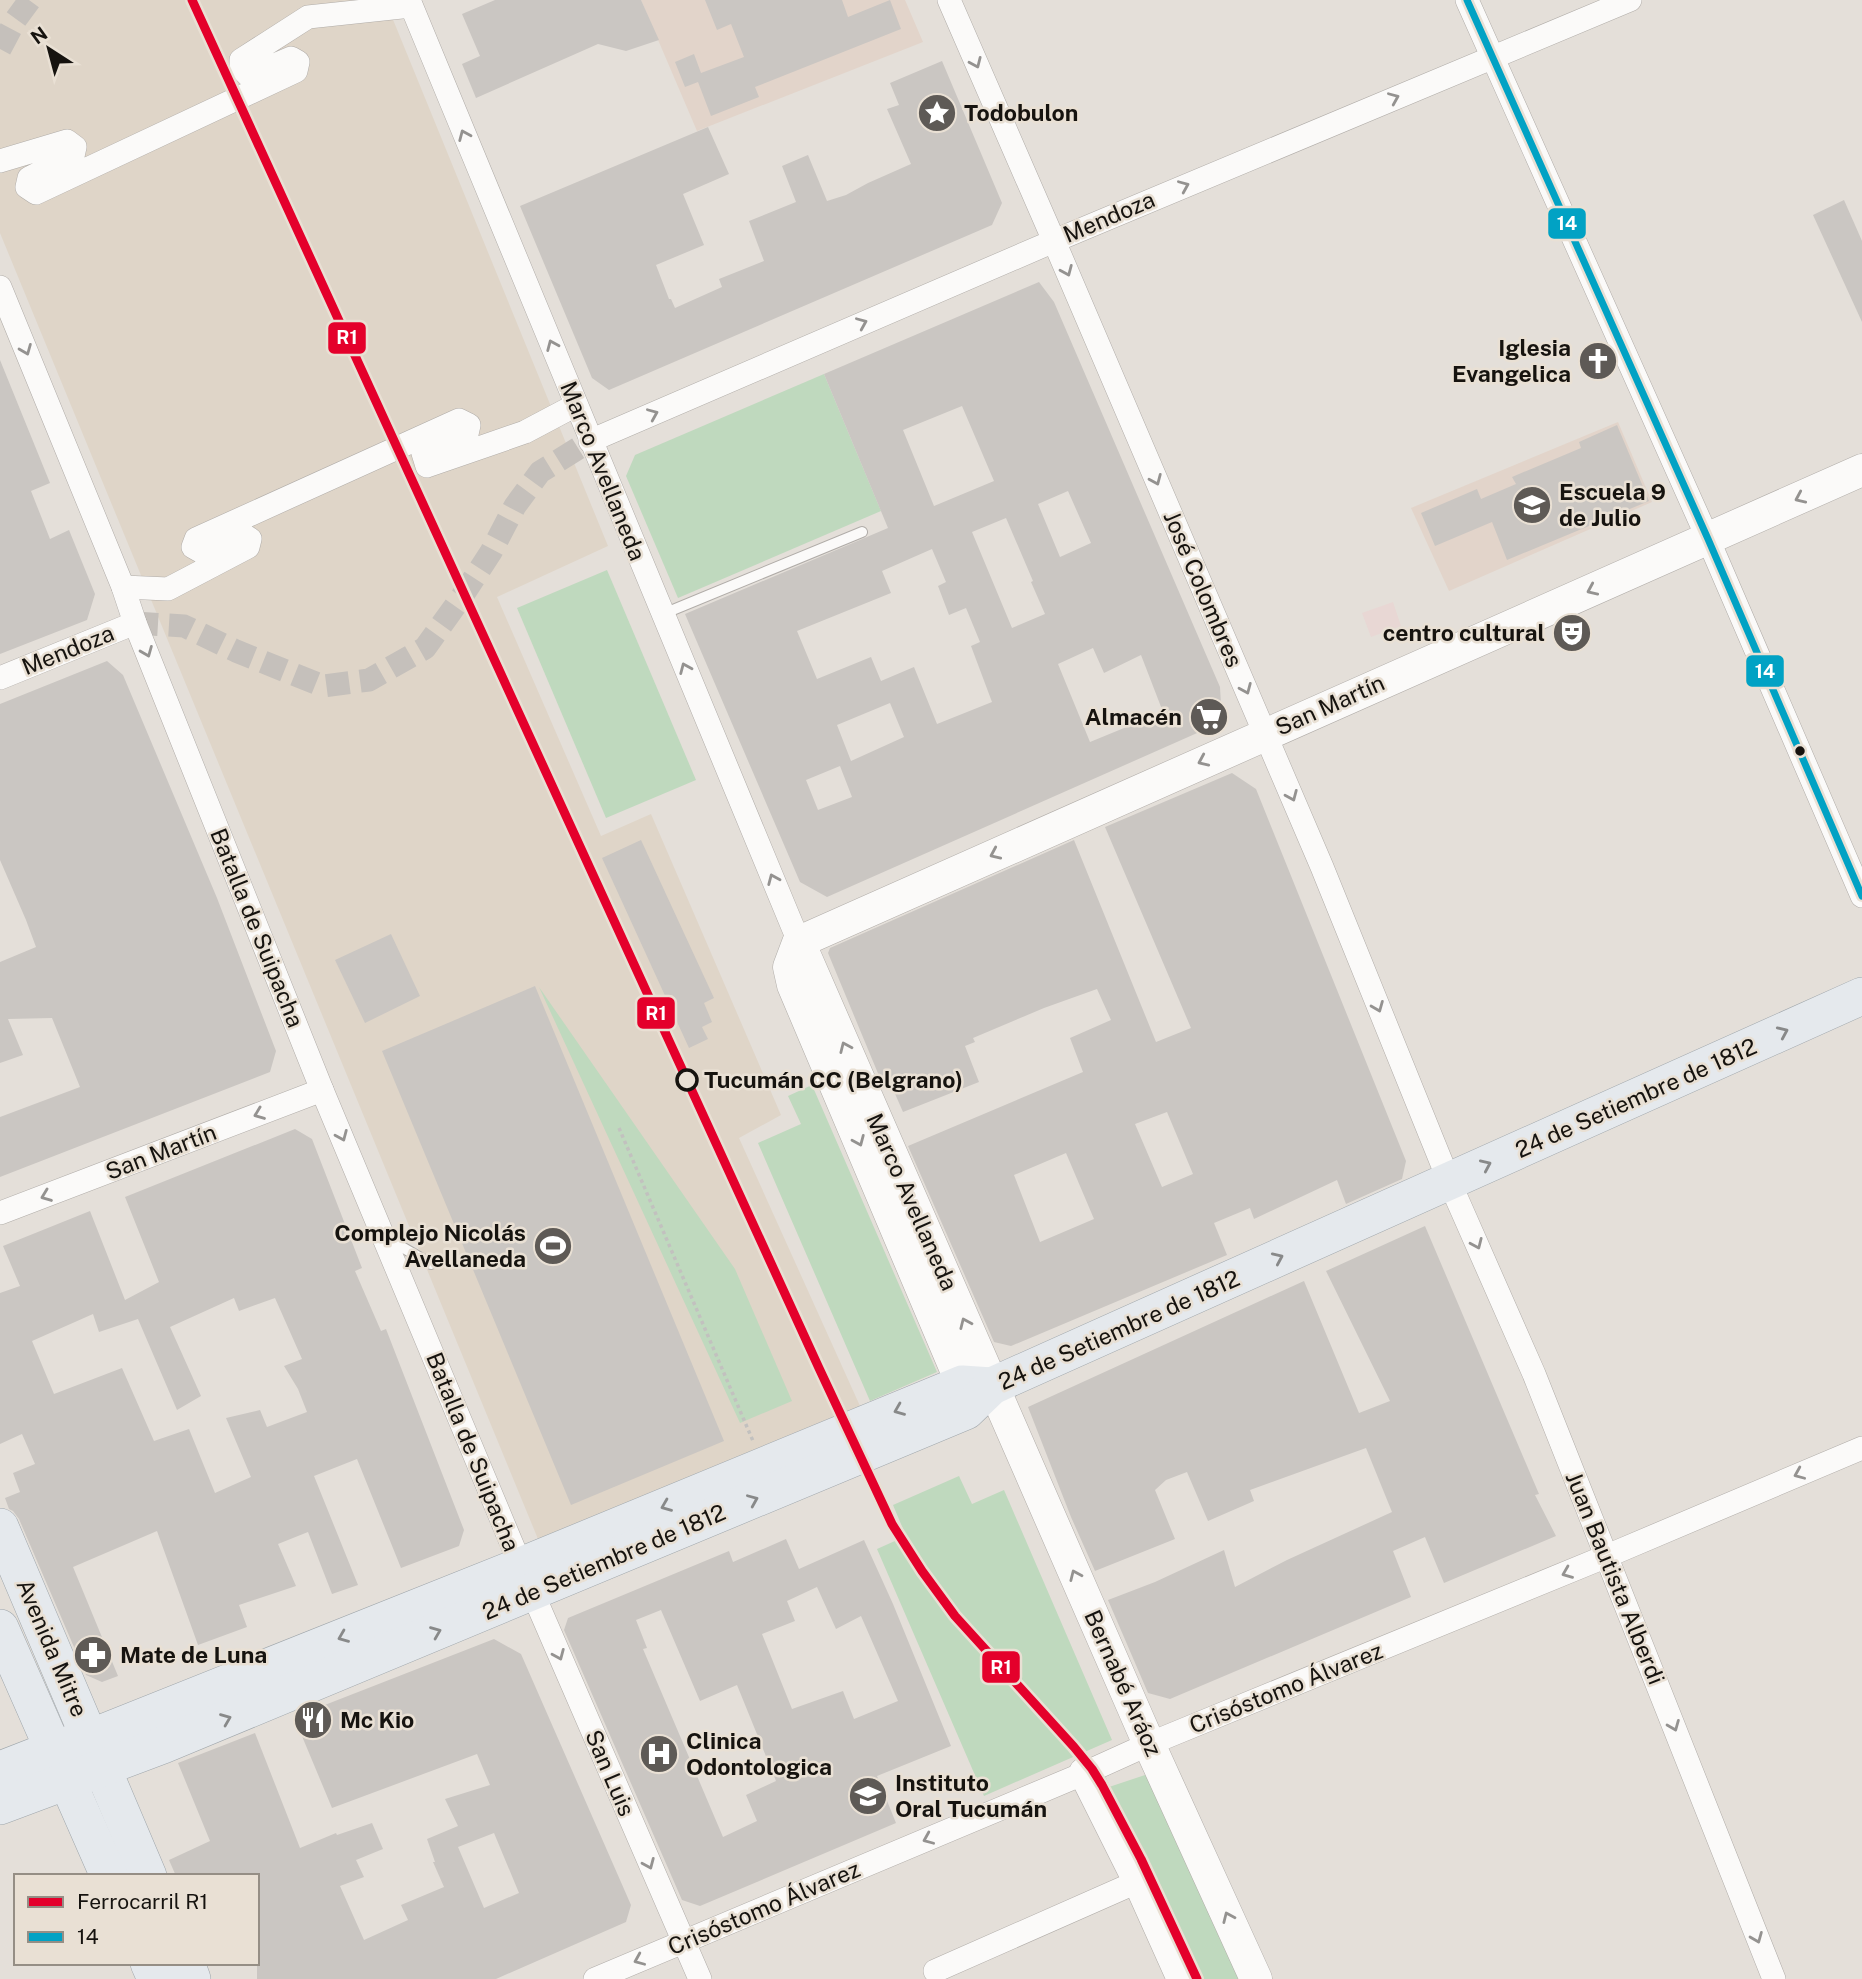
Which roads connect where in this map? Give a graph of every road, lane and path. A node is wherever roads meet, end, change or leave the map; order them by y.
1 (949, 0) edge
2 (1467, 0) edge
3 (1630, 0) edge
4 (410, 3) edge
5 (1491, 57) junction
6 (0, 161) edge
7 (1054, 241) junction
8 (0, 287) edge
9 (576, 405) junction
10 (590, 441) junction
11 (1862, 470) edge
12 (862, 532) dead end
13 (1708, 539) junction
14 (123, 587) junction
15 (663, 614) junction
16 (135, 623) junction
17 (0, 678) edge
18 (1265, 734) junction
19 (1862, 895) edge
20 (799, 942) junction
21 (1862, 996) edge
22 (322, 1090) junction
23 (619, 1128) dead end
24 (1449, 1181) junction
25 (0, 1213) edge
26 (384, 1236) junction
27 (431, 1264) dead end
28 (977, 1385) junction
29 (746, 1423) dead end
30 (1862, 1448) edge
31 (0, 1527) edge
32 (1607, 1556) junction
33 (526, 1579) junction
34 (0, 1628) edge
35 (59, 1662) junction
36 (21, 1676) junction
37 (159, 1729) junction
38 (1149, 1744) junction
39 (97, 1753) junction
40 (0, 1759) edge
41 (61, 1765) junction
42 (0, 1770) edge
43 (1085, 1773) junction
44 (0, 1806) edge
45 (124, 1817) junction
46 (94, 1842) junction
47 (108, 1874) edge
48 (147, 1874) edge
49 (1139, 1881) junction
50 (683, 1942) junction
51 (935, 1971) dead end
52 (595, 1979) edge
53 (700, 1979) edge
54 (1183, 1979) edge
55 (1256, 1979) edge
56 (1774, 1979) edge

1 -> 7 street, José Colombres
2 - 5 street
3 - 5 street, Mendoza
4 - 6 street
9 -> 4 street, Marco Avellaneda
7 -> 5 street, Mendoza
5 - 13 street
10 -> 7 street, Mendoza
7 -> 18 street, José Colombres
8 -> 14 street, Batalla de Suipacha
9 - 10 street, Marco Avellaneda
9 - 14 street
10 - 15 street, Marco Avellaneda
11 -> 13 street, San Martín
12 - 15 lane
13 -> 18 street, San Martín
13 - 19 street
14 - 16 street, Batalla de Suipacha
20 -> 15 street, Marco Avellaneda
16 - 17 street, Mendoza
16 -> 22 street, Batalla de Suipacha
18 -> 20 street, San Martín
18 -> 24 street, José Colombres
20 - 28 street, Marco Avellaneda
24 -> 21 main road, 24 de Setiembre de 1812
22 -> 25 street, San Martín
22 -> 26 street, Batalla de Suipacha
23 - 29 path
28 -> 24 main road, 24 de Setiembre de 1812
24 -> 32 street, Juan Bautista Alberdi
26 - 27 lane
26 - 33 street, Batalla de Suipacha
28 - 33 main road, 24 de Setiembre de 1812
38 -> 28 street, Bernabé Aráoz
30 -> 32 street, Crisóstomo Álvarez
31 - 35 main road, Avenida Mitre
32 -> 38 street, Crisóstomo Álvarez
32 -> 56 street, Juan Bautista Alberdi
33 - 37 main road, 24 de Setiembre de 1812
33 -> 50 street, San Luis
34 - 36 main road, Avenida Mitre
35 - 37 main road
35 - 39 main road, Avenida Mitre
36 - 40 main road
36 - 41 main road, Avenida Mitre
37 - 39 main road, 24 de Setiembre de 1812
37 - 45 main road
38 - 43 street, Crisóstomo Álvarez
55 -> 38 street, Bernabé Aráoz
39 - 41 main road, 24 de Setiembre de 1812
39 - 45 main road, Avenida Mitre
41 - 42 main road
41 - 44 main road
41 - 46 main road, Avenida Mitre
43 - 49 street
43 -> 50 street, Crisóstomo Álvarez
44 - 46 main road
45 - 48 main road, Avenida Mitre
46 - 47 main road
49 - 51 street
49 - 54 street
50 -> 52 street, Crisóstomo Álvarez
50 - 53 street, San Luis

